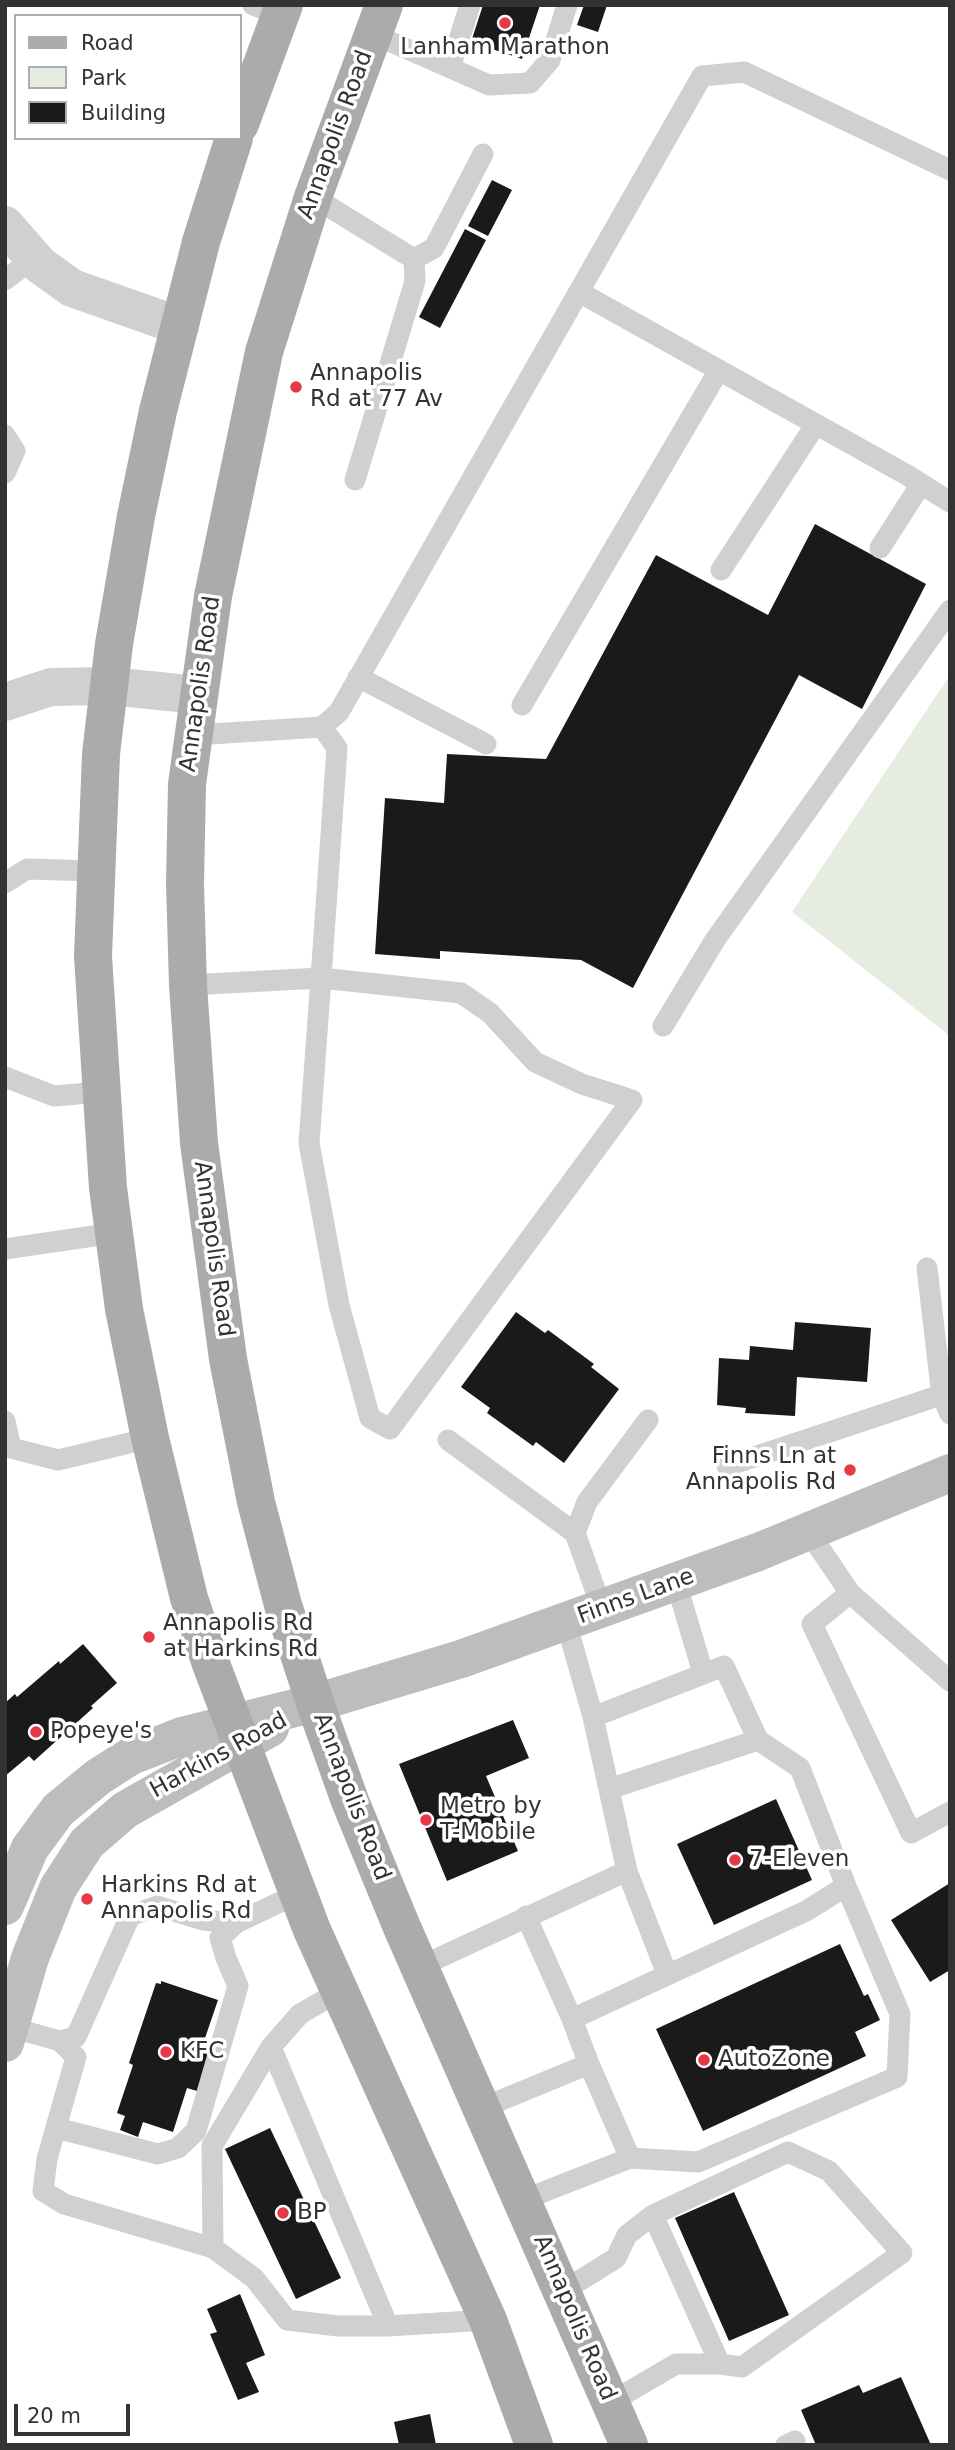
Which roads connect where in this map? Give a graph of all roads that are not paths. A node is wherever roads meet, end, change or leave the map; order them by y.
1 (470, 5) edge
2 (567, 5) edge
3 (272, 9) edge
4 (378, 19) edge
5 (450, 68) junction
6 (242, 117) edge
7 (233, 140) edge
8 (483, 154) dead end
9 (950, 170) edge
10 (313, 197) junction
11 (5, 225) edge
12 (414, 258) junction
13 (19, 269) edge
14 (579, 292) junction
15 (180, 326) junction
16 (719, 370) junction
17 (816, 424) junction
18 (5, 435) edge
19 (5, 473) edge
20 (355, 480) dead end
21 (921, 484) junction
22 (950, 502) edge
23 (880, 548) dead end
24 (721, 570) dead end
25 (950, 610) edge
26 (358, 677) junction
27 (109, 686) junction
28 (199, 695) junction
29 (5, 702) edge
30 (522, 705) dead end
31 (322, 727) junction
32 (194, 736) junction
33 (486, 744) dead end
34 (95, 871) junction
35 (5, 883) edge
36 (321, 978) junction
37 (188, 985) junction
38 (663, 1026) dead end
39 (5, 1077) edge
40 (101, 1093) junction
41 (114, 1233) junction
42 (5, 1249) edge
43 (927, 1268) dead end
44 (947, 1401) edge
45 (648, 1420) dead end
46 (5, 1421) edge
47 (150, 1438) junction
48 (447, 1440) dead end
49 (727, 1466) dead end
50 (950, 1473) edge
51 (808, 1531) junction
52 (575, 1533) junction
53 (676, 1582) junction
54 (850, 1593) junction
55 (602, 1609) junction
56 (566, 1622) junction
57 (703, 1673) junction
58 (950, 1681) edge
59 (315, 1703) junction
60 (593, 1717) junction
61 (236, 1733) junction
62 (758, 1740) junction
63 (608, 1789) junction
64 (950, 1812) edge
65 (627, 1871) junction
66 (846, 1886) junction
67 (297, 1894) junction
68 (5, 1906) edge
69 (526, 1916) junction
70 (236, 1923) junction
71 (419, 1967) junction
72 (667, 1974) junction
73 (338, 1992) junction
74 (572, 2019) junction
75 (8, 2035) edge
76 (60, 2041) junction
77 (271, 2047) junction
78 (589, 2064) junction
79 (482, 2108) junction
80 (55, 2128) junction
81 (630, 2158) junction
82 (523, 2200) junction
83 (653, 2215) junction
84 (213, 2248) junction
85 (563, 2291) junction
86 (488, 2319) junction
87 (388, 2326) junction
88 (720, 2364) junction
89 (611, 2402) junction
90 (534, 2445) edge
91 (629, 2445) edge

1 - 5 lane
2 - 5 lane
3 - 6 main road
4 - 5 lane
4 - 10 main road, Annapolis Road
7 - 15 main road
8 - 12 lane
9 - 14 lane
10 - 12 lane
10 - 28 main road, Annapolis Road
11 - 13 street
12 - 20 lane
13 - 15 street
14 - 16 lane
14 - 26 lane
15 - 27 main road
16 - 17 lane
16 - 30 lane
17 - 21 lane
17 - 24 lane
18 - 19 lane
21 - 22 lane
21 - 23 lane
25 - 38 lane
26 - 31 lane
26 - 33 lane
27 - 28 street
27 - 29 street
27 - 34 main road
28 - 32 main road, Annapolis Road
31 - 32 lane
31 - 36 lane
32 - 37 main road, Annapolis Road
34 - 35 lane
34 - 40 main road
36 - 36 lane
36 - 37 lane
37 - 59 main road, Annapolis Road
39 - 40 lane
40 - 41 main road
41 - 42 lane
41 - 47 main road
43 - 44 lane
44 - 49 lane
45 - 52 lane
46 - 47 lane
47 - 61 main road
48 - 52 lane
50 - 51 street, Finns Lane
51 - 53 street, Finns Lane
51 - 54 lane
52 - 55 lane
53 - 55 street, Finns Lane
53 - 57 lane
54 - 58 lane
54 - 64 lane
55 - 56 street, Finns Lane
56 - 59 street, Finns Lane
56 - 60 lane
57 - 60 lane
57 - 62 lane
59 - 61 street, Harkins Road
59 - 71 main road, Annapolis Road
60 - 63 lane
61 - 67 main road
61 - 68 street, Harkins Road
61 - 75 street, Harkins Road
62 - 63 lane
62 - 66 lane
63 - 65 lane
65 - 69 lane
65 - 72 lane
66 - 72 lane
66 - 81 lane
67 - 70 lane
67 - 73 main road
69 - 71 lane
69 - 74 lane
70 - 76 lane
70 - 80 lane
71 - 79 main road, Annapolis Road
72 - 74 lane
73 - 77 lane
73 - 86 main road
74 - 78 lane
75 - 76 lane
76 - 80 lane
77 - 84 lane
77 - 87 lane
78 - 79 lane
78 - 81 lane
79 - 82 main road, Annapolis Road
80 - 84 lane
81 - 82 lane
82 - 85 main road, Annapolis Road
83 - 85 lane
83 - 88 lane
83 - 88 lane
84 - 87 lane
85 - 89 main road, Annapolis Road
86 - 87 lane
86 - 90 main road
88 - 89 lane
89 - 91 main road, Annapolis Road

